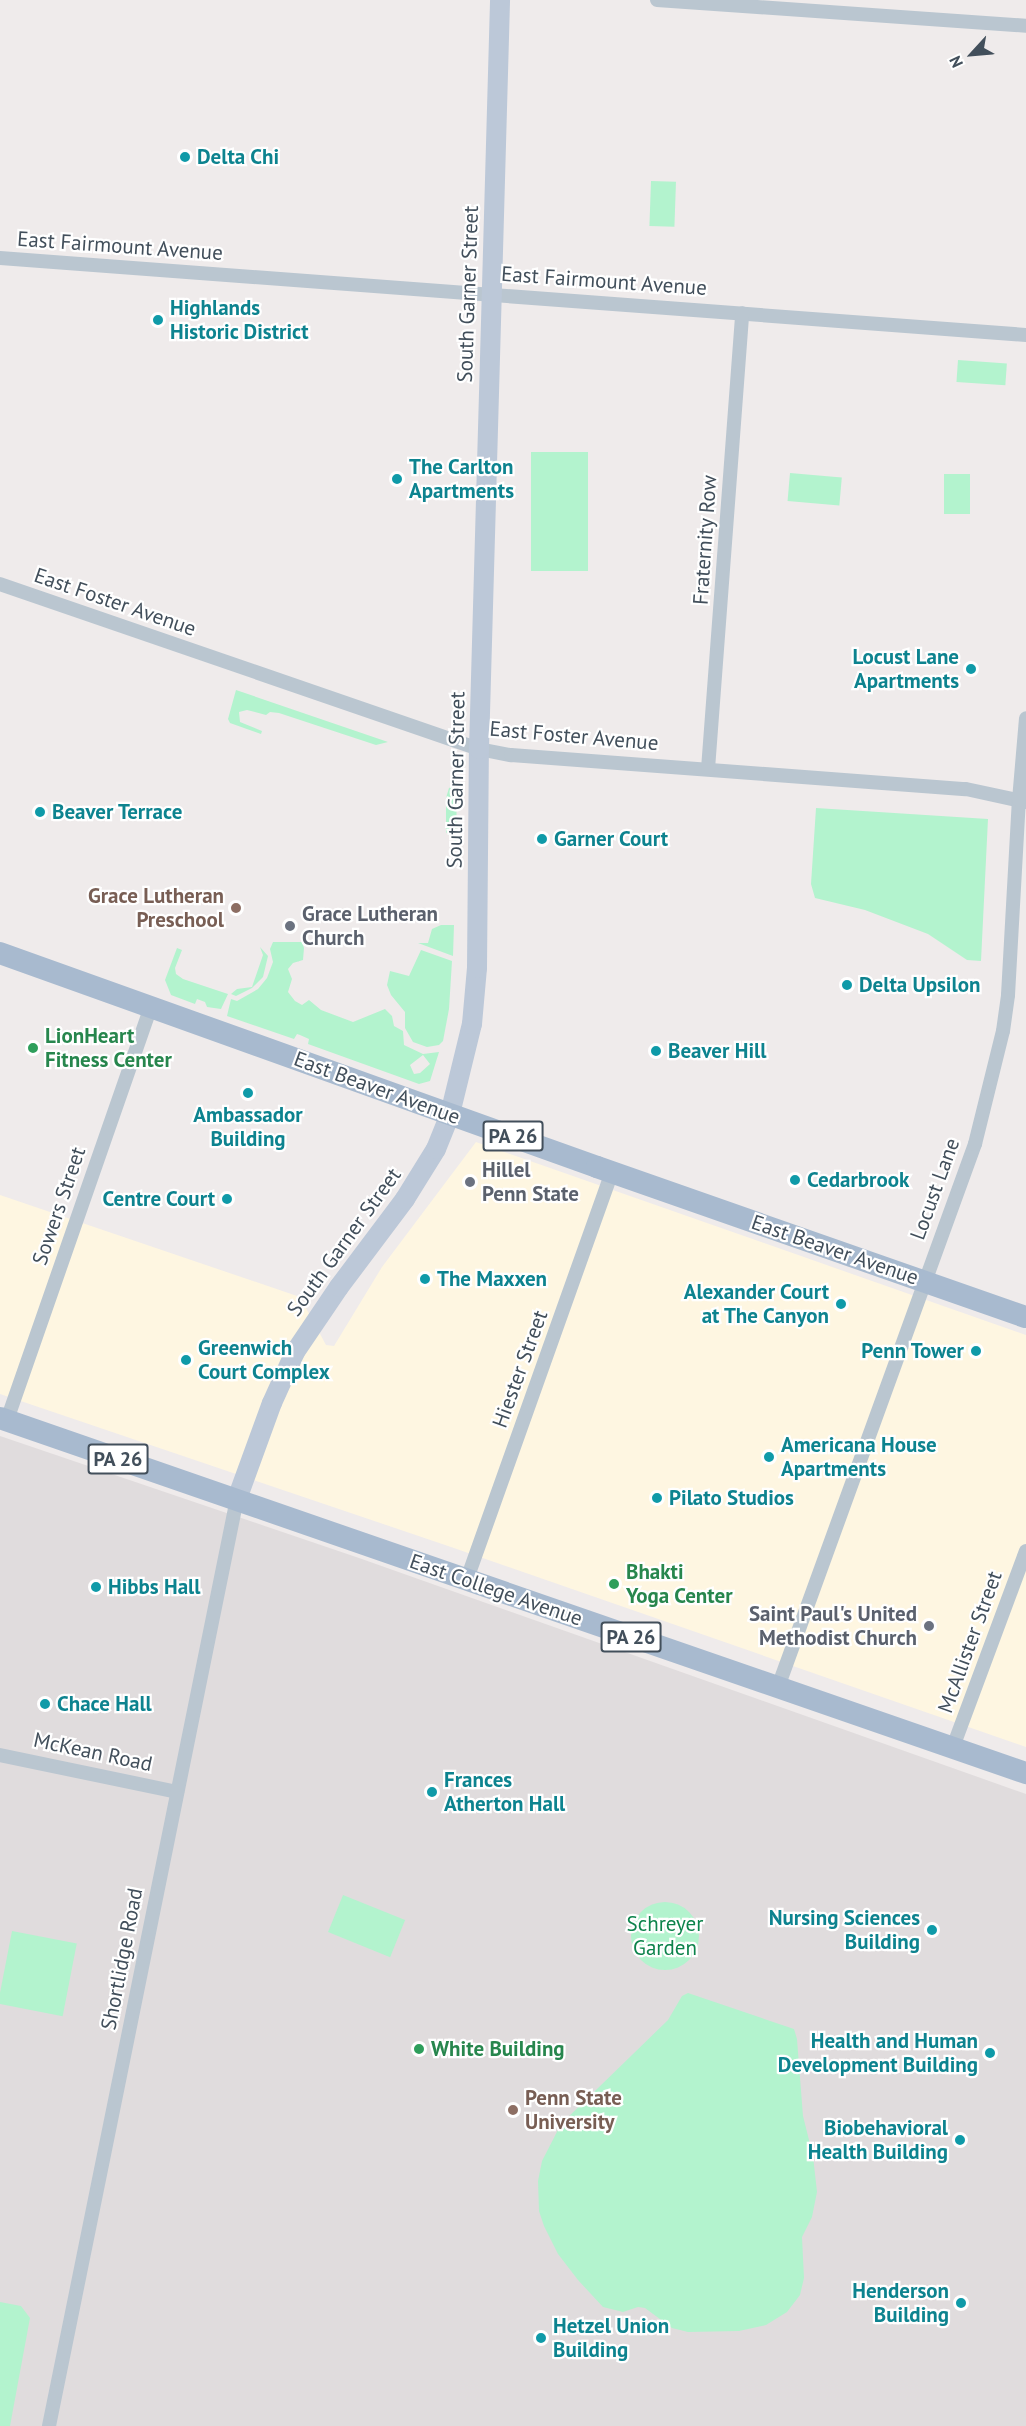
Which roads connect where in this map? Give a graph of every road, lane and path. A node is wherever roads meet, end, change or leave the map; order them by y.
1 (500, 0) edge
2 (657, 0) edge
3 (1026, 26) edge
4 (0, 258) edge
5 (492, 294) junction
6 (742, 313) junction
7 (1026, 334) edge
8 (0, 584) edge
9 (1026, 718) edge
10 (479, 749) junction
11 (708, 769) junction
12 (1022, 801) edge
13 (0, 953) edge
14 (151, 1006) junction
15 (450, 1114) junction
16 (612, 1172) junction
17 (925, 1282) junction
18 (1026, 1317) edge
19 (4, 1419) edge
20 (237, 1500) junction
21 (1026, 1551) edge
22 (467, 1580) junction
23 (778, 1687) junction
24 (953, 1748) junction
25 (0, 1755) edge
26 (1026, 1773) edge
27 (177, 1792) junction
28 (49, 2426) edge

1 - 5 street, South Garner Street
2 - 3 street
4 - 5 street, East Fairmount Avenue
5 - 6 street, East Fairmount Avenue
5 - 10 street, South Garner Street
6 - 7 street, East Fairmount Avenue
6 - 11 street, Fraternity Row
8 - 10 street, East Foster Avenue
9 - 12 street, Locust Lane
10 - 11 street, East Foster Avenue
10 - 15 street, South Garner Street
11 - 12 street, East Foster Avenue
12 - 17 street, Locust Lane
13 - 14 main road, East Beaver Avenue / PA 26
14 - 15 main road, East Beaver Avenue / PA 26
14 - 19 street, Sowers Street
15 - 16 main road, East Beaver Avenue / PA 26
15 - 20 street, South Garner Street
16 - 17 main road, East Beaver Avenue / PA 26
16 - 22 street, Hiester Street
17 - 18 main road, East Beaver Avenue / PA 26
17 - 23 street, Locust Lane
19 - 20 main road, East College Avenue / PA 26
20 - 22 main road, East College Avenue / PA 26
20 - 27 street, Shortlidge Road
21 - 24 street, McAllister Street
22 - 23 main road, East College Avenue / PA 26
23 - 24 main road, East College Avenue / PA 26
24 - 26 main road, East College Avenue / PA 26
25 - 27 street, McKean Road
27 - 28 street, Shortlidge Road

